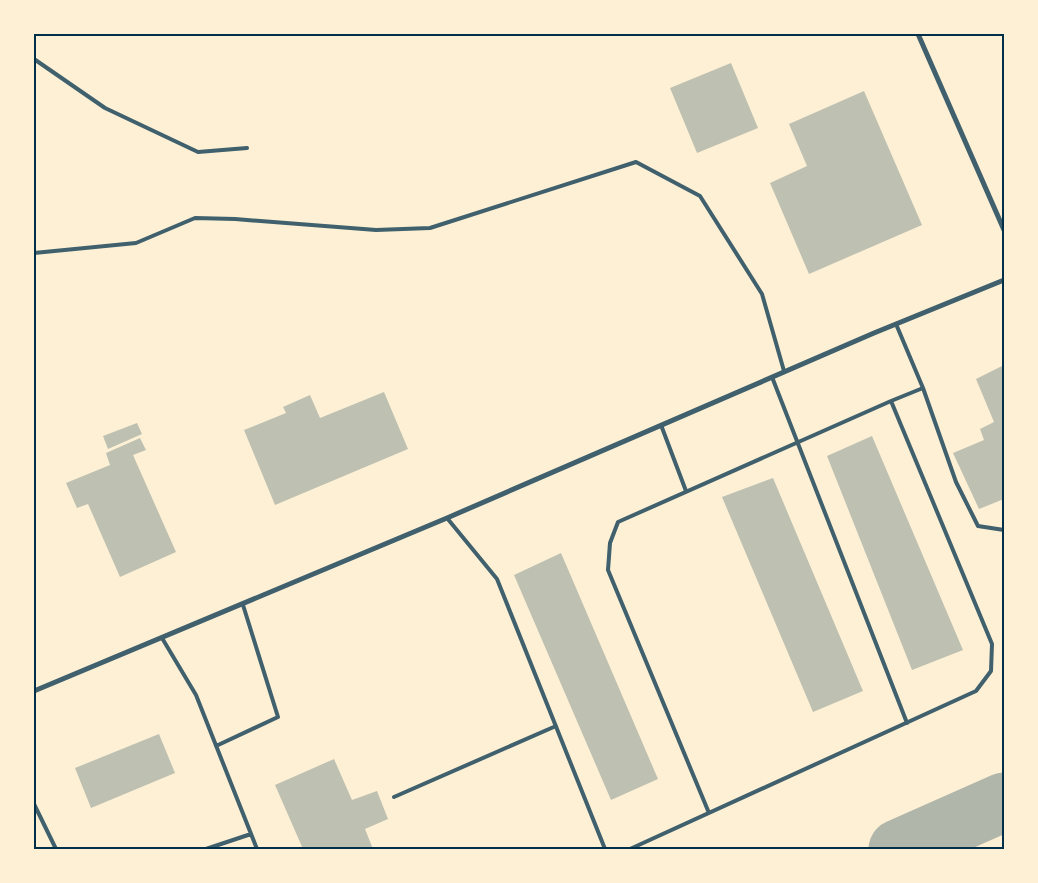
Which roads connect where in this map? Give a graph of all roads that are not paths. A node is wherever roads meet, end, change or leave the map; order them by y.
1 (918, 34) edge
2 (34, 59) edge
3 (247, 148) dead end
4 (1004, 230) edge
5 (34, 253) edge
6 (1004, 280) edge
7 (896, 324) junction
8 (784, 371) junction
9 (772, 377) junction
10 (923, 388) junction
11 (890, 402) junction
12 (661, 425) junction
13 (797, 443) junction
14 (686, 492) junction
15 (447, 518) junction
16 (1004, 530) edge
17 (243, 605) junction
18 (162, 638) junction
19 (34, 691) edge
20 (907, 722) junction
21 (556, 726) junction
22 (216, 746) junction
23 (394, 797) dead end
24 (34, 804) edge
25 (709, 813) junction
26 (251, 834) junction
27 (56, 849) edge
28 (206, 849) edge
29 (257, 849) edge
30 (606, 849) edge
31 (630, 849) edge

1 - 4 street
2 - 3 lane
5 - 8 lane
6 - 7 street
7 - 8 street
7 - 10 lane
8 - 9 street
9 - 12 street
9 - 13 lane
10 - 11 lane
10 - 16 lane
11 - 13 lane
11 - 20 lane
12 - 14 lane
12 - 15 street
13 - 14 lane
13 - 20 lane
14 - 25 lane
15 - 17 street
15 - 21 lane
17 - 18 street
17 - 22 lane
18 - 19 street
18 - 22 lane
20 - 25 lane
21 - 23 lane
21 - 30 lane
22 - 26 lane
24 - 27 lane
25 - 31 lane
26 - 28 lane
26 - 29 lane

